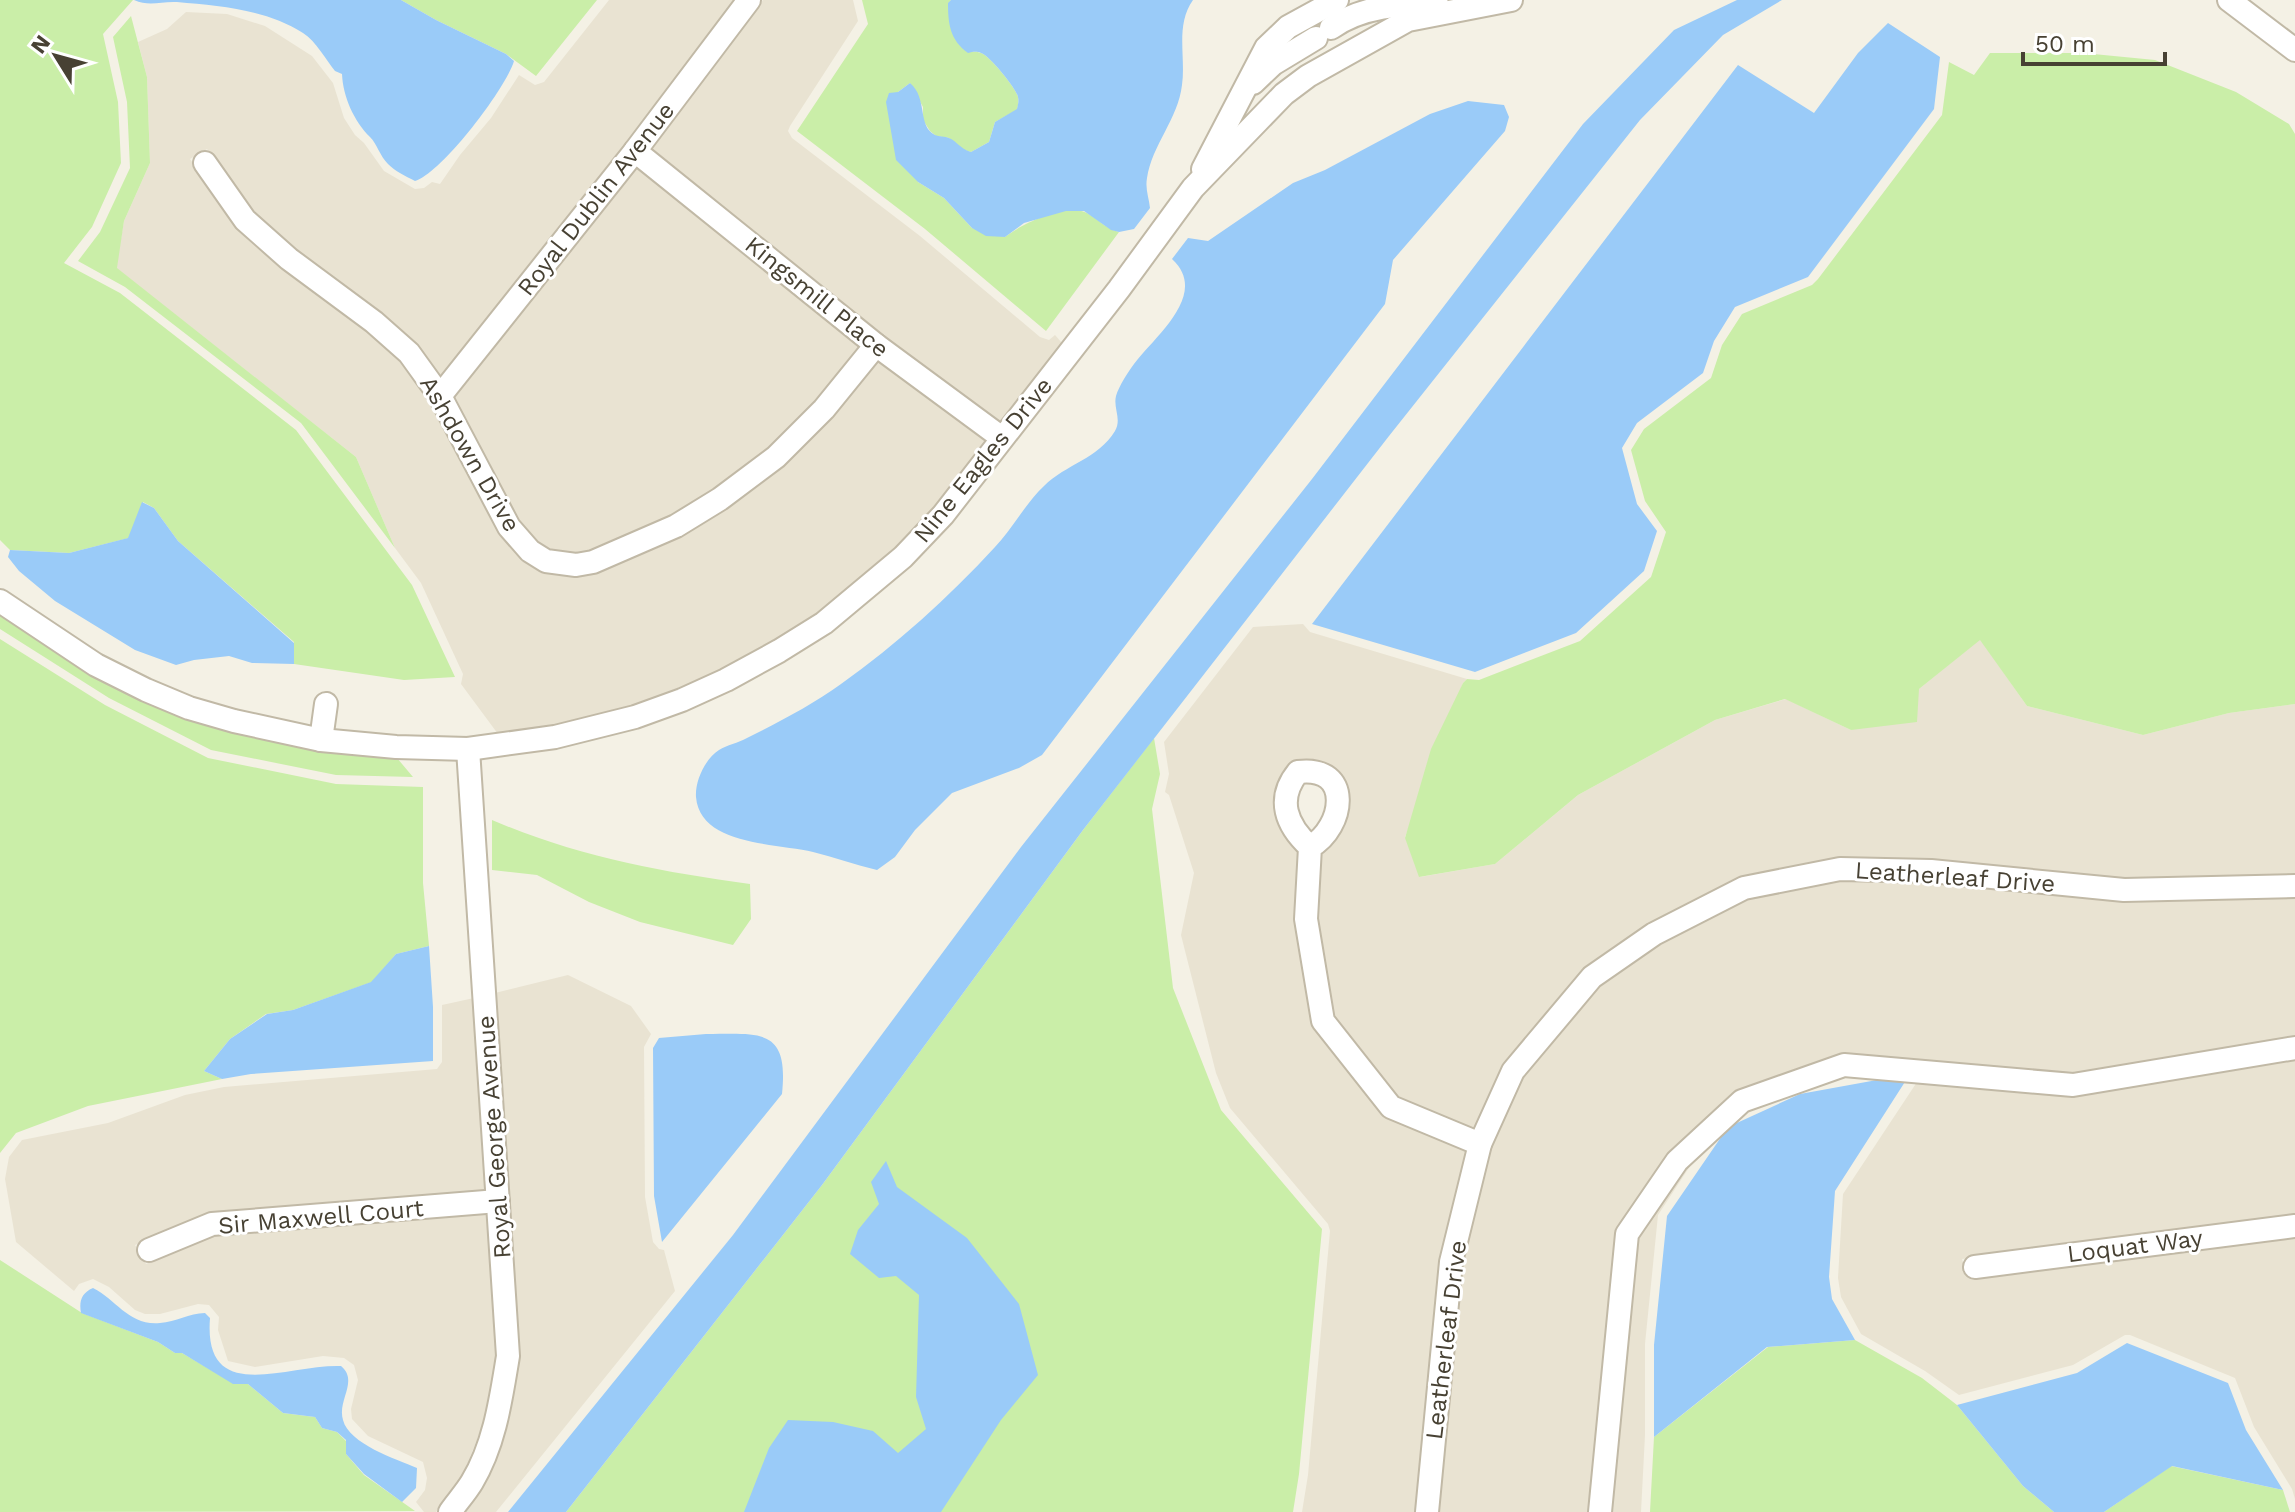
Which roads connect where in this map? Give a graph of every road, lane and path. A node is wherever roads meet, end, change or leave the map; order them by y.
1 (749, 0) edge
2 (1337, 0) edge
3 (2229, 0) edge
4 (1490, 1) edge
5 (2295, 50) edge
6 (1238, 98) junction
7 (635, 151) junction
8 (205, 163) dead end
9 (1193, 188) junction
10 (876, 345) junction
11 (440, 396) junction
12 (1002, 438) junction
13 (0, 601) edge
14 (326, 704) dead end
15 (321, 740) junction
16 (468, 749) junction
17 (1310, 847) dead end
18 (2295, 886) edge
19 (2295, 1048) edge
20 (1480, 1144) junction
21 (498, 1201) junction
22 (2295, 1226) edge
23 (149, 1250) dead end
24 (1975, 1267) dead end
25 (450, 1512) edge
26 (1427, 1512) edge
27 (1600, 1512) edge

1 - 7 street, Royal Dublin Avenue
2 - 6 street, Nine Eagles Drive
3 - 5 street
4 - 6 street, Nine Eagles Drive
4 - 9 street, Nine Eagles Drive
6 - 9 street, Nine Eagles Drive
7 - 10 street, Kingsmill Place
7 - 11 street, Royal Dublin Avenue
8 - 11 street, Ashdown Drive
9 - 12 street, Nine Eagles Drive
10 - 11 street, Ashdown Drive
10 - 12 street, Kingsmill Place
12 - 16 street, Nine Eagles Drive
13 - 15 street, Nine Eagles Drive
14 - 15 street
15 - 16 street, Nine Eagles Drive
16 - 21 street, Royal George Avenue
17 - 20 street
18 - 20 street, Leatherleaf Drive
19 - 27 street
20 - 26 street, Leatherleaf Drive
21 - 23 street, Sir Maxwell Court
21 - 25 street, Royal George Avenue
22 - 24 street, Loquat Way

